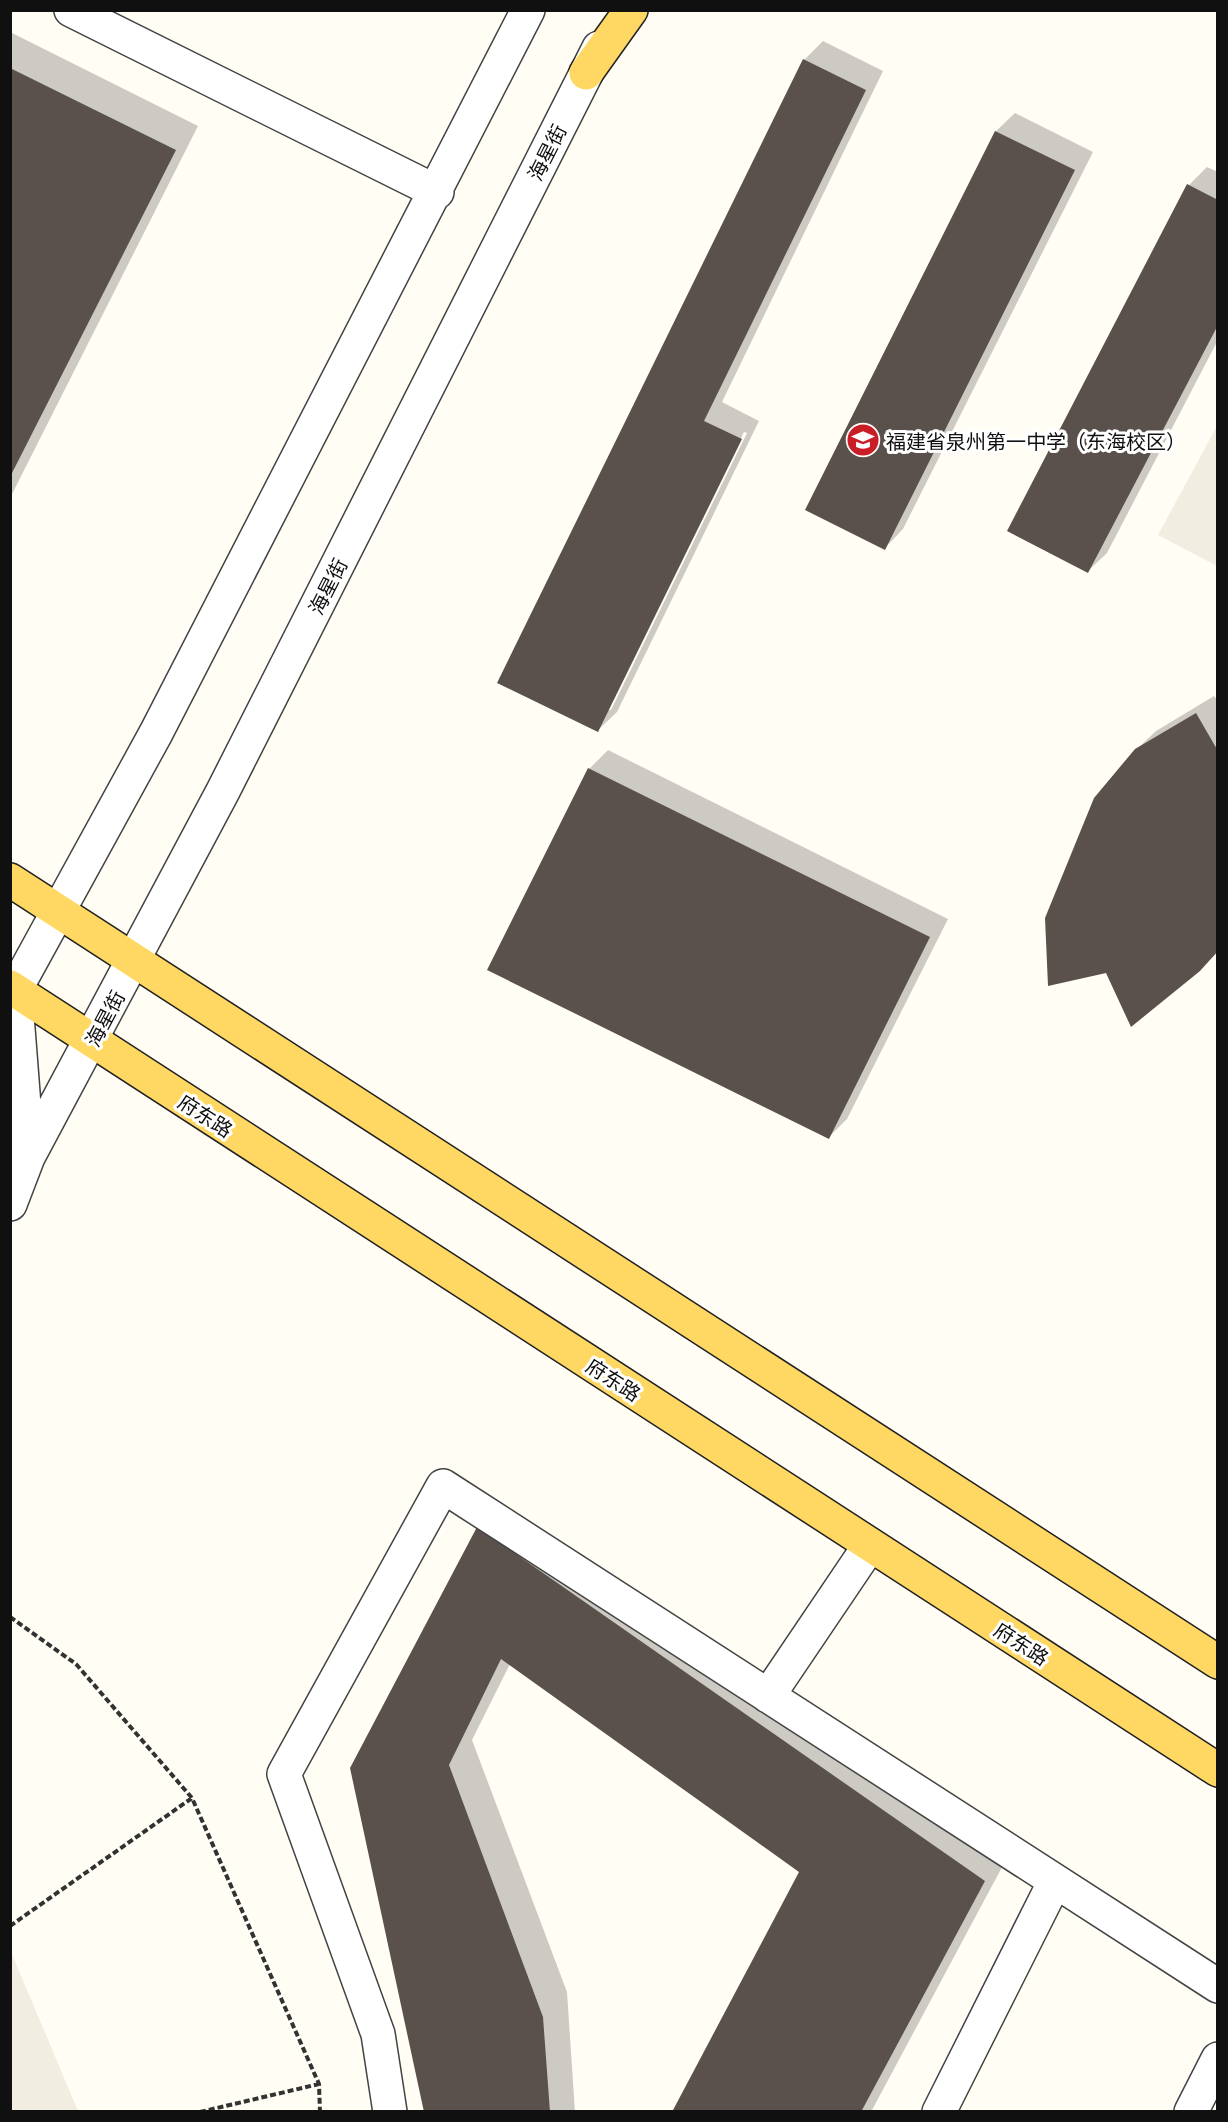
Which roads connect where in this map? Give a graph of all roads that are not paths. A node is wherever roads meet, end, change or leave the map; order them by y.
1 (71, 10) edge
2 (528, 10) edge
3 (618, 10) edge
4 (631, 10) edge
5 (586, 73) junction
6 (437, 192) junction
7 (10, 880) edge
8 (58, 912) junction
9 (134, 962) junction
10 (13, 989) edge
11 (92, 1041) junction
12 (28, 1157) junction
13 (10, 1204) edge
14 (870, 1545) junction
15 (1218, 1662) edge
16 (768, 1696) junction
17 (1218, 1770) edge
18 (1055, 1881) junction
19 (1218, 1986) edge
20 (1218, 2059) edge
21 (390, 2112) edge
22 (939, 2112) edge
23 (1191, 2112) edge

1 - 6 street
2 - 6 street
3 - 5 street, 海星街
4 - 5 main road
5 - 9 street, 海星街
6 - 8 street
7 - 8 main road
8 - 9 main road
8 - 10 street
9 - 11 street, 海星街
9 - 15 main road
10 - 11 main road, 府东路
10 - 12 street, 海星街
11 - 12 street, 海星街
11 - 14 main road, 府东路
12 - 13 street, 海星街
14 - 16 street
14 - 17 main road, 府东路
16 - 18 street
16 - 21 street
18 - 19 street
18 - 22 street
20 - 23 street

